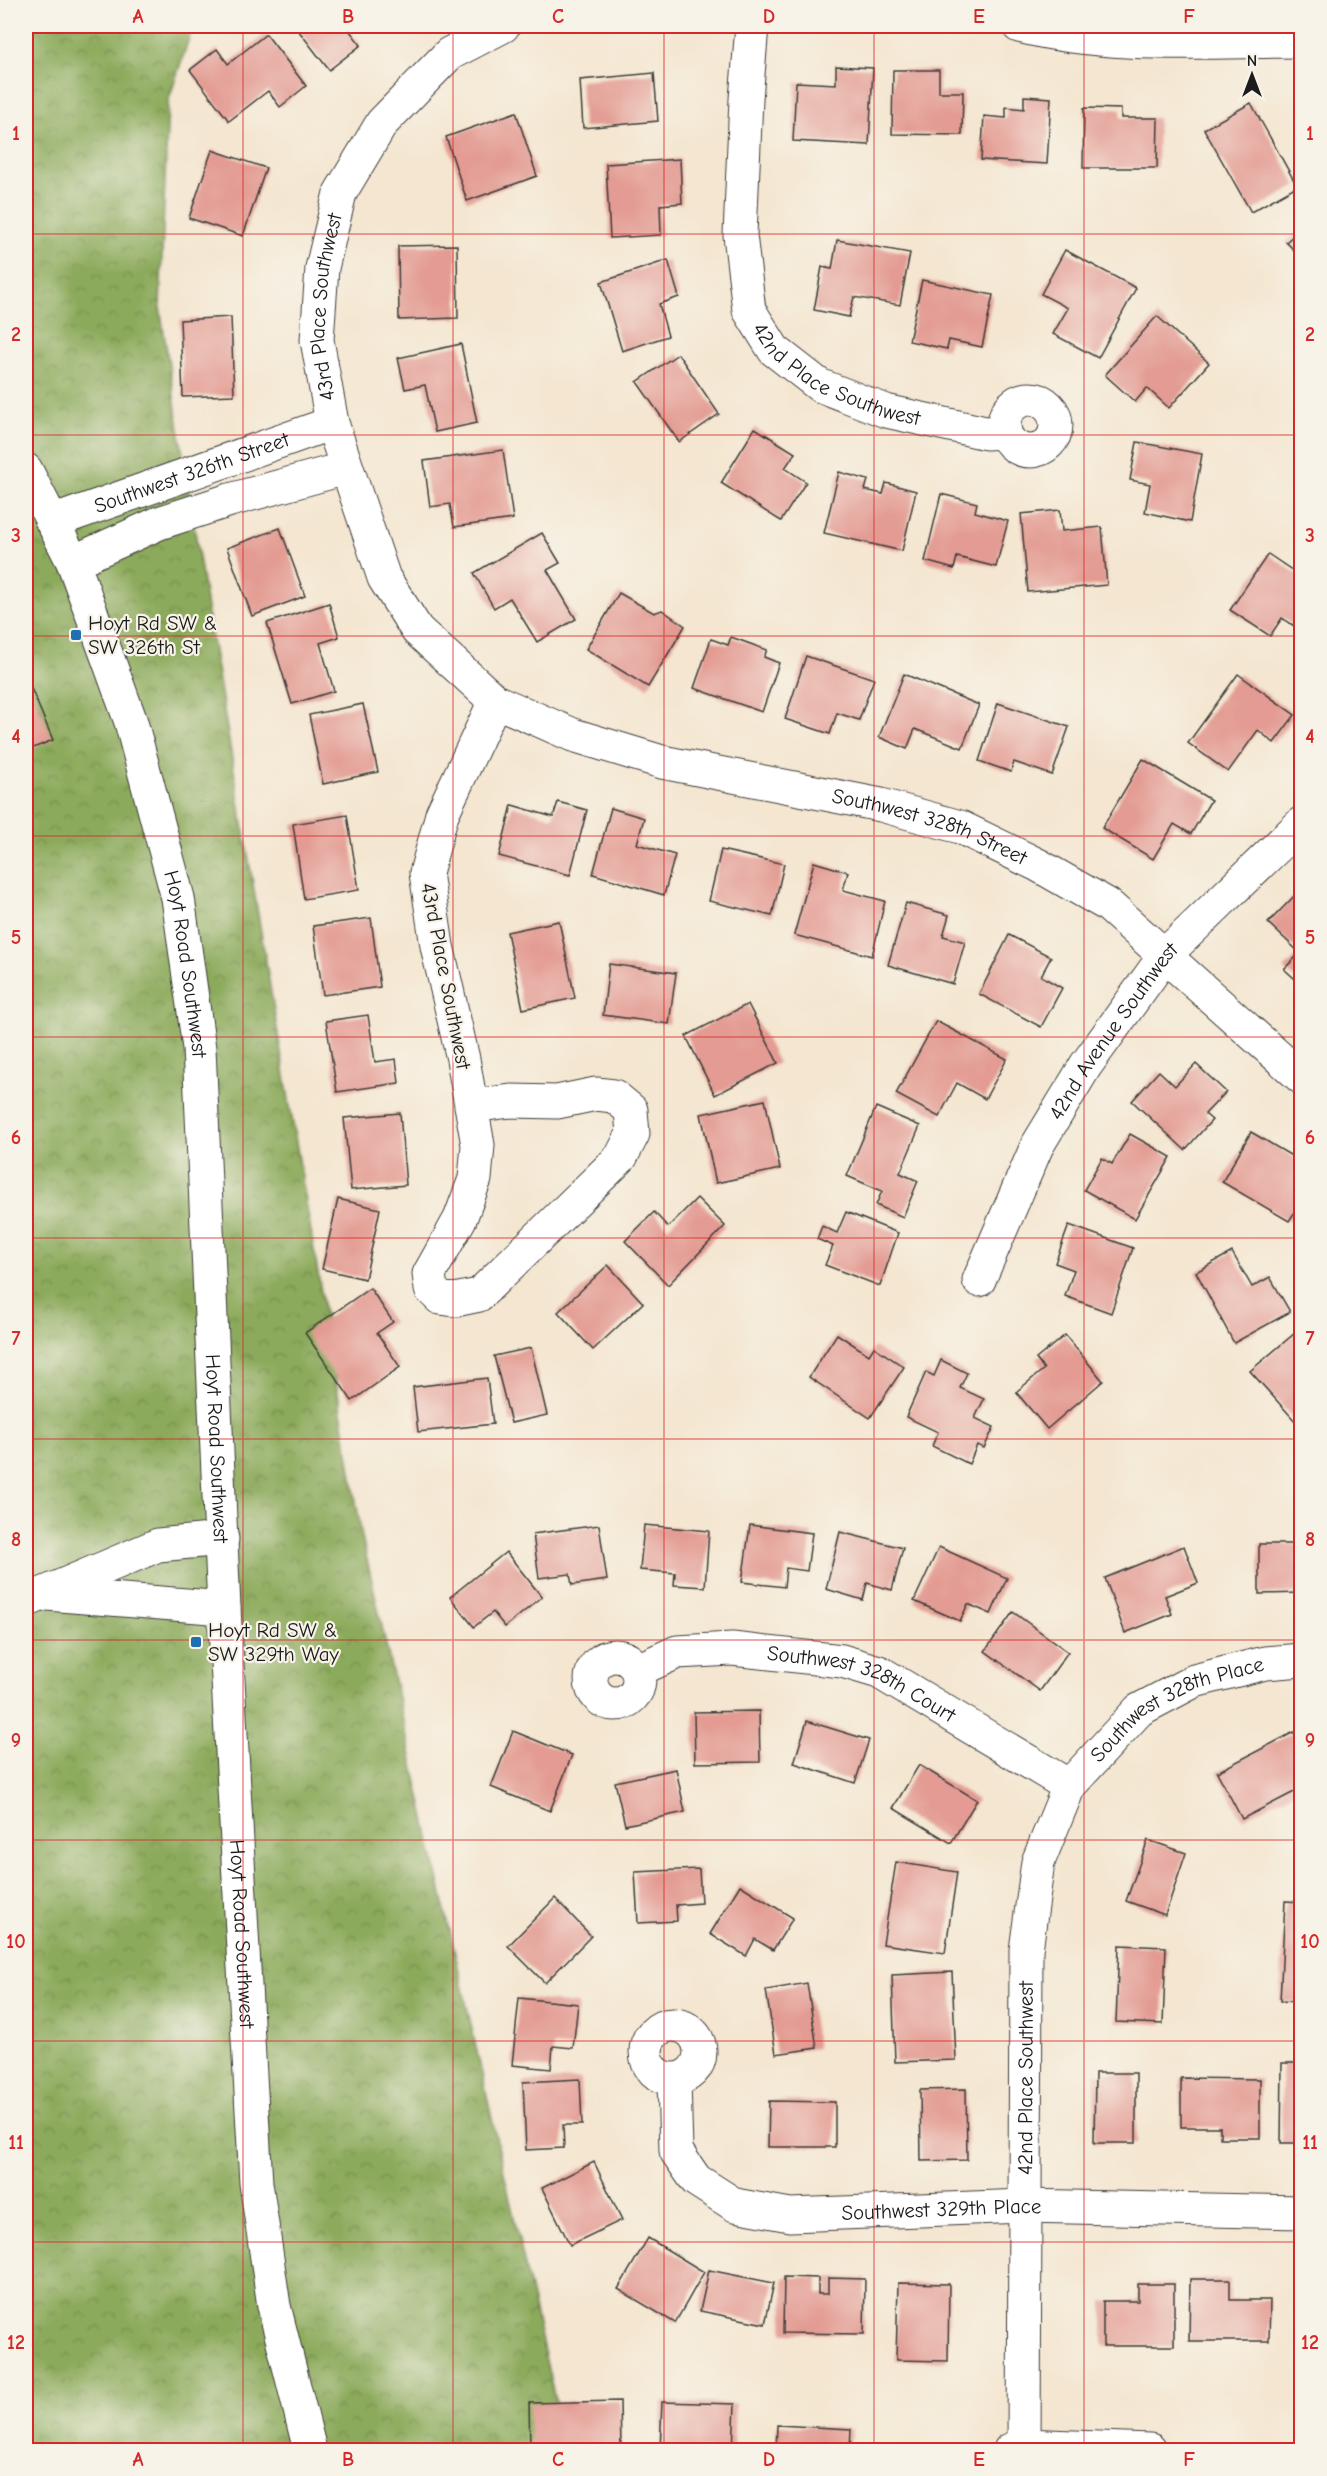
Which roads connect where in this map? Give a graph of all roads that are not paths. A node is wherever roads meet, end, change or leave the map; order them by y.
1 (502, 26) edge
2 (752, 26) edge
3 (1019, 26) edge
4 (1302, 41) edge
5 (332, 423) junction
6 (1004, 432) dead end
7 (346, 468) junction
8 (26, 470) edge
9 (52, 522) junction
10 (73, 562) junction
11 (495, 701) junction
12 (1302, 823) edge
13 (1166, 954) junction
14 (1302, 1078) edge
15 (471, 1106) junction
16 (979, 1280) dead end
17 (222, 1539) junction
18 (32, 1597) edge
19 (224, 1608) junction
20 (1302, 1660) edge
21 (638, 1670) dead end
22 (1069, 1786) junction
23 (674, 2080) dead end
24 (1024, 2206) junction
25 (1302, 2212) edge
26 (1019, 2449) edge
27 (310, 2451) edge
28 (1150, 2451) edge

1 - 5 street, 43rd Place Southwest
2 - 6 street, 42nd Place Southwest
3 - 4 street
5 - 7 street, 43rd Place Southwest
5 - 9 street, Southwest 326th Street
7 - 10 street, Southwest 326th Street
7 - 11 street, 43rd Place Southwest
8 - 9 street, Hoyt Road Southwest
9 - 10 street, Hoyt Road Southwest
10 - 17 street, Hoyt Road Southwest
11 - 13 street, Southwest 328th Street
11 - 15 street, 43rd Place Southwest
12 - 13 street, 42nd Avenue Southwest
13 - 14 street, Southwest 328th Street
13 - 16 street, 42nd Avenue Southwest
15 - 15 street, 43rd Place Southwest
17 - 18 street
17 - 19 street, Hoyt Road Southwest
18 - 19 street
19 - 27 street, Hoyt Road Southwest
20 - 22 street, Southwest 328th Place
21 - 22 street, Southwest 328th Court
22 - 24 street, 42nd Place Southwest
23 - 24 street, Southwest 329th Place
24 - 25 street, Southwest 329th Place
24 - 26 street, 42nd Place Southwest
26 - 28 street

